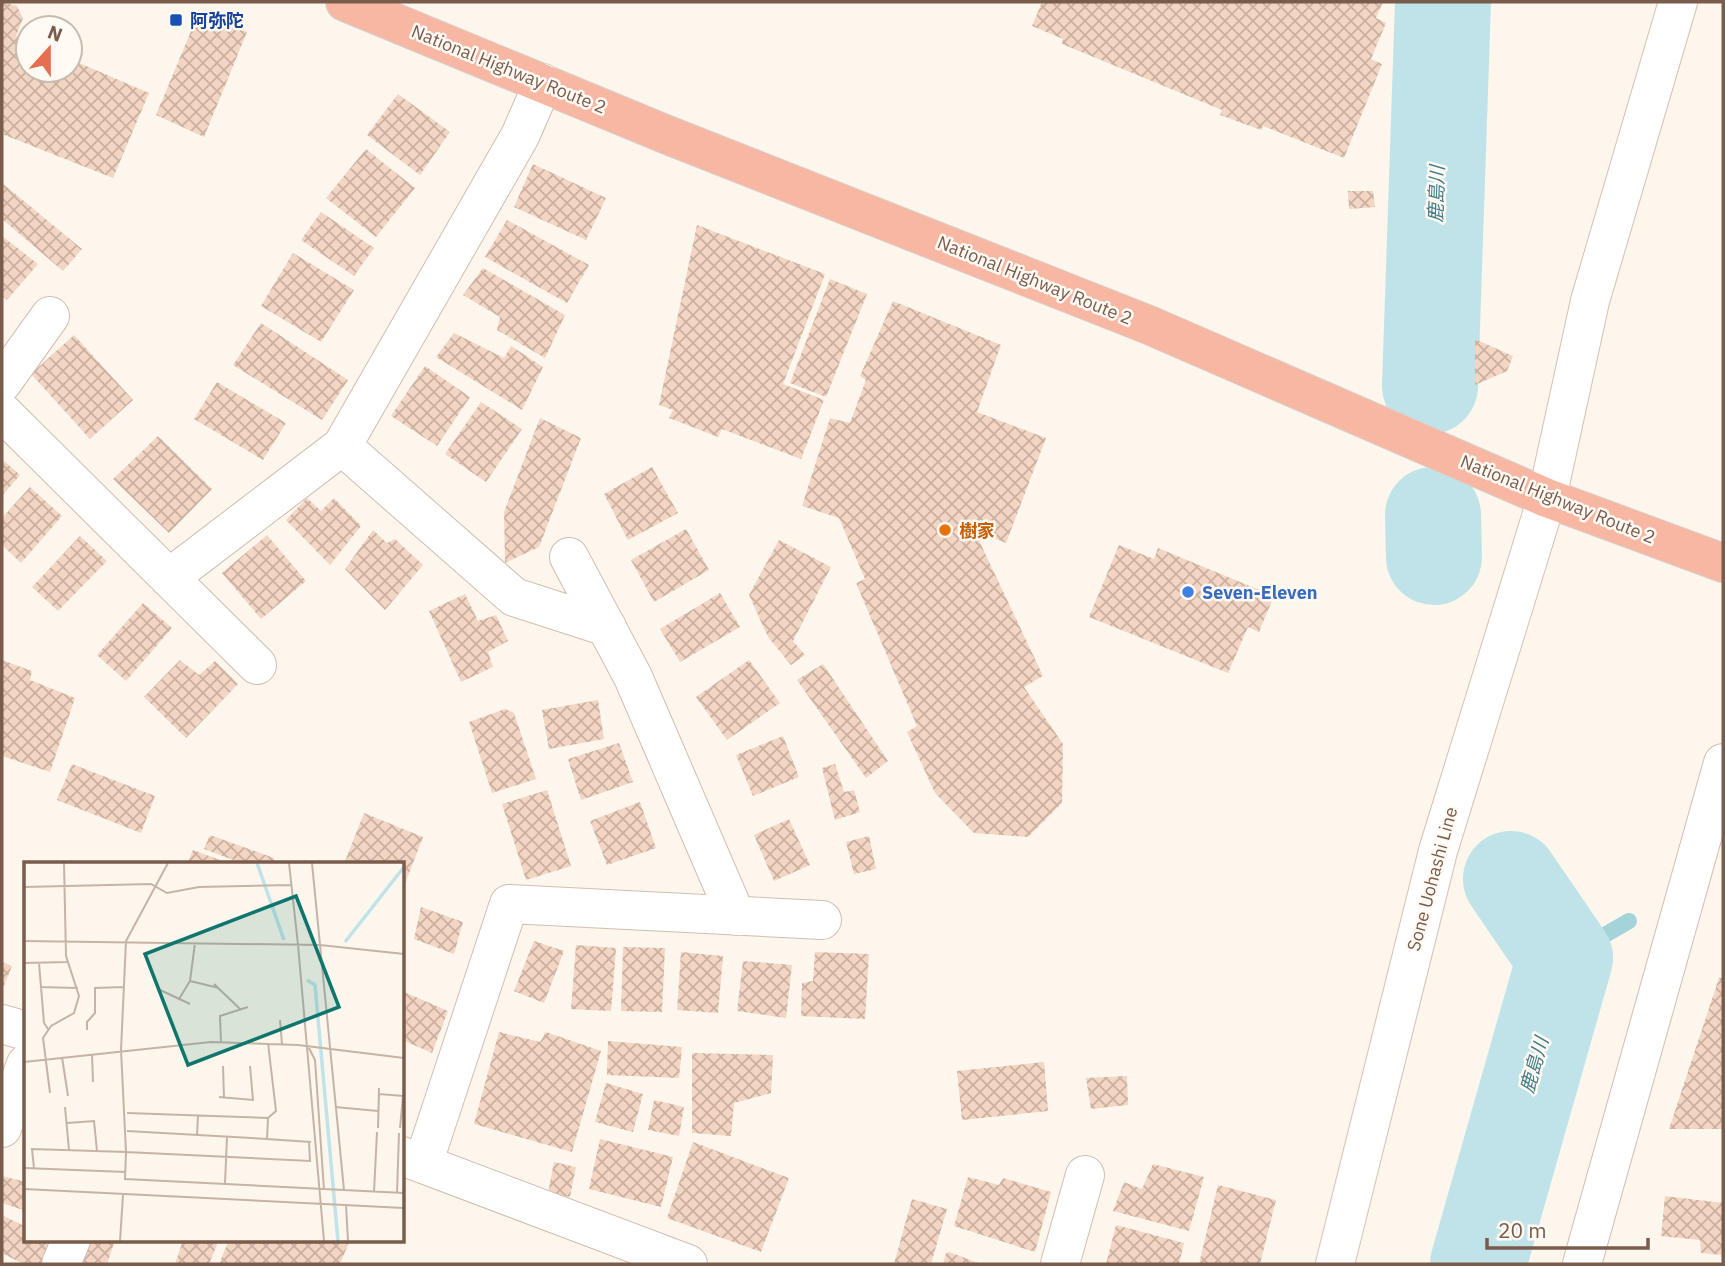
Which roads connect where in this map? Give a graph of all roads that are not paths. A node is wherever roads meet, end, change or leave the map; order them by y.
1 (345, 2) edge
2 (1678, 2) edge
3 (543, 83) junction
4 (50, 316) dead end
5 (2, 383) edge
6 (2, 412) edge
7 (342, 446) junction
8 (1547, 498) junction
9 (569, 557) dead end
10 (1723, 563) edge
11 (169, 578) junction
12 (607, 627) junction
13 (257, 665) dead end
14 (1723, 763) edge
15 (736, 916) junction
16 (822, 920) dead end
17 (2, 1024) edge
18 (24, 1030) edge
19 (24, 1068) edge
20 (2, 1128) edge
21 (413, 1160) edge
22 (1085, 1175) dead end
23 (70, 1242) edge
24 (61, 1264) edge
25 (688, 1264) edge
26 (1060, 1264) edge
27 (1335, 1264) edge
28 (1582, 1264) edge

1 - 3 highway, National Highway Route 2
2 - 8 street, Sone Uohashi Line
3 - 7 street
3 - 8 highway, National Highway Route 2
4 - 5 street
6 - 11 street
7 - 11 street
7 - 12 street
8 - 10 highway, National Highway Route 2
8 - 27 street, Sone Uohashi Line
9 - 12 street
11 - 13 street
12 - 15 street
14 - 28 street
15 - 16 street
15 - 21 street
17 - 18 street
19 - 20 street
21 - 25 street
22 - 26 street
23 - 24 street

